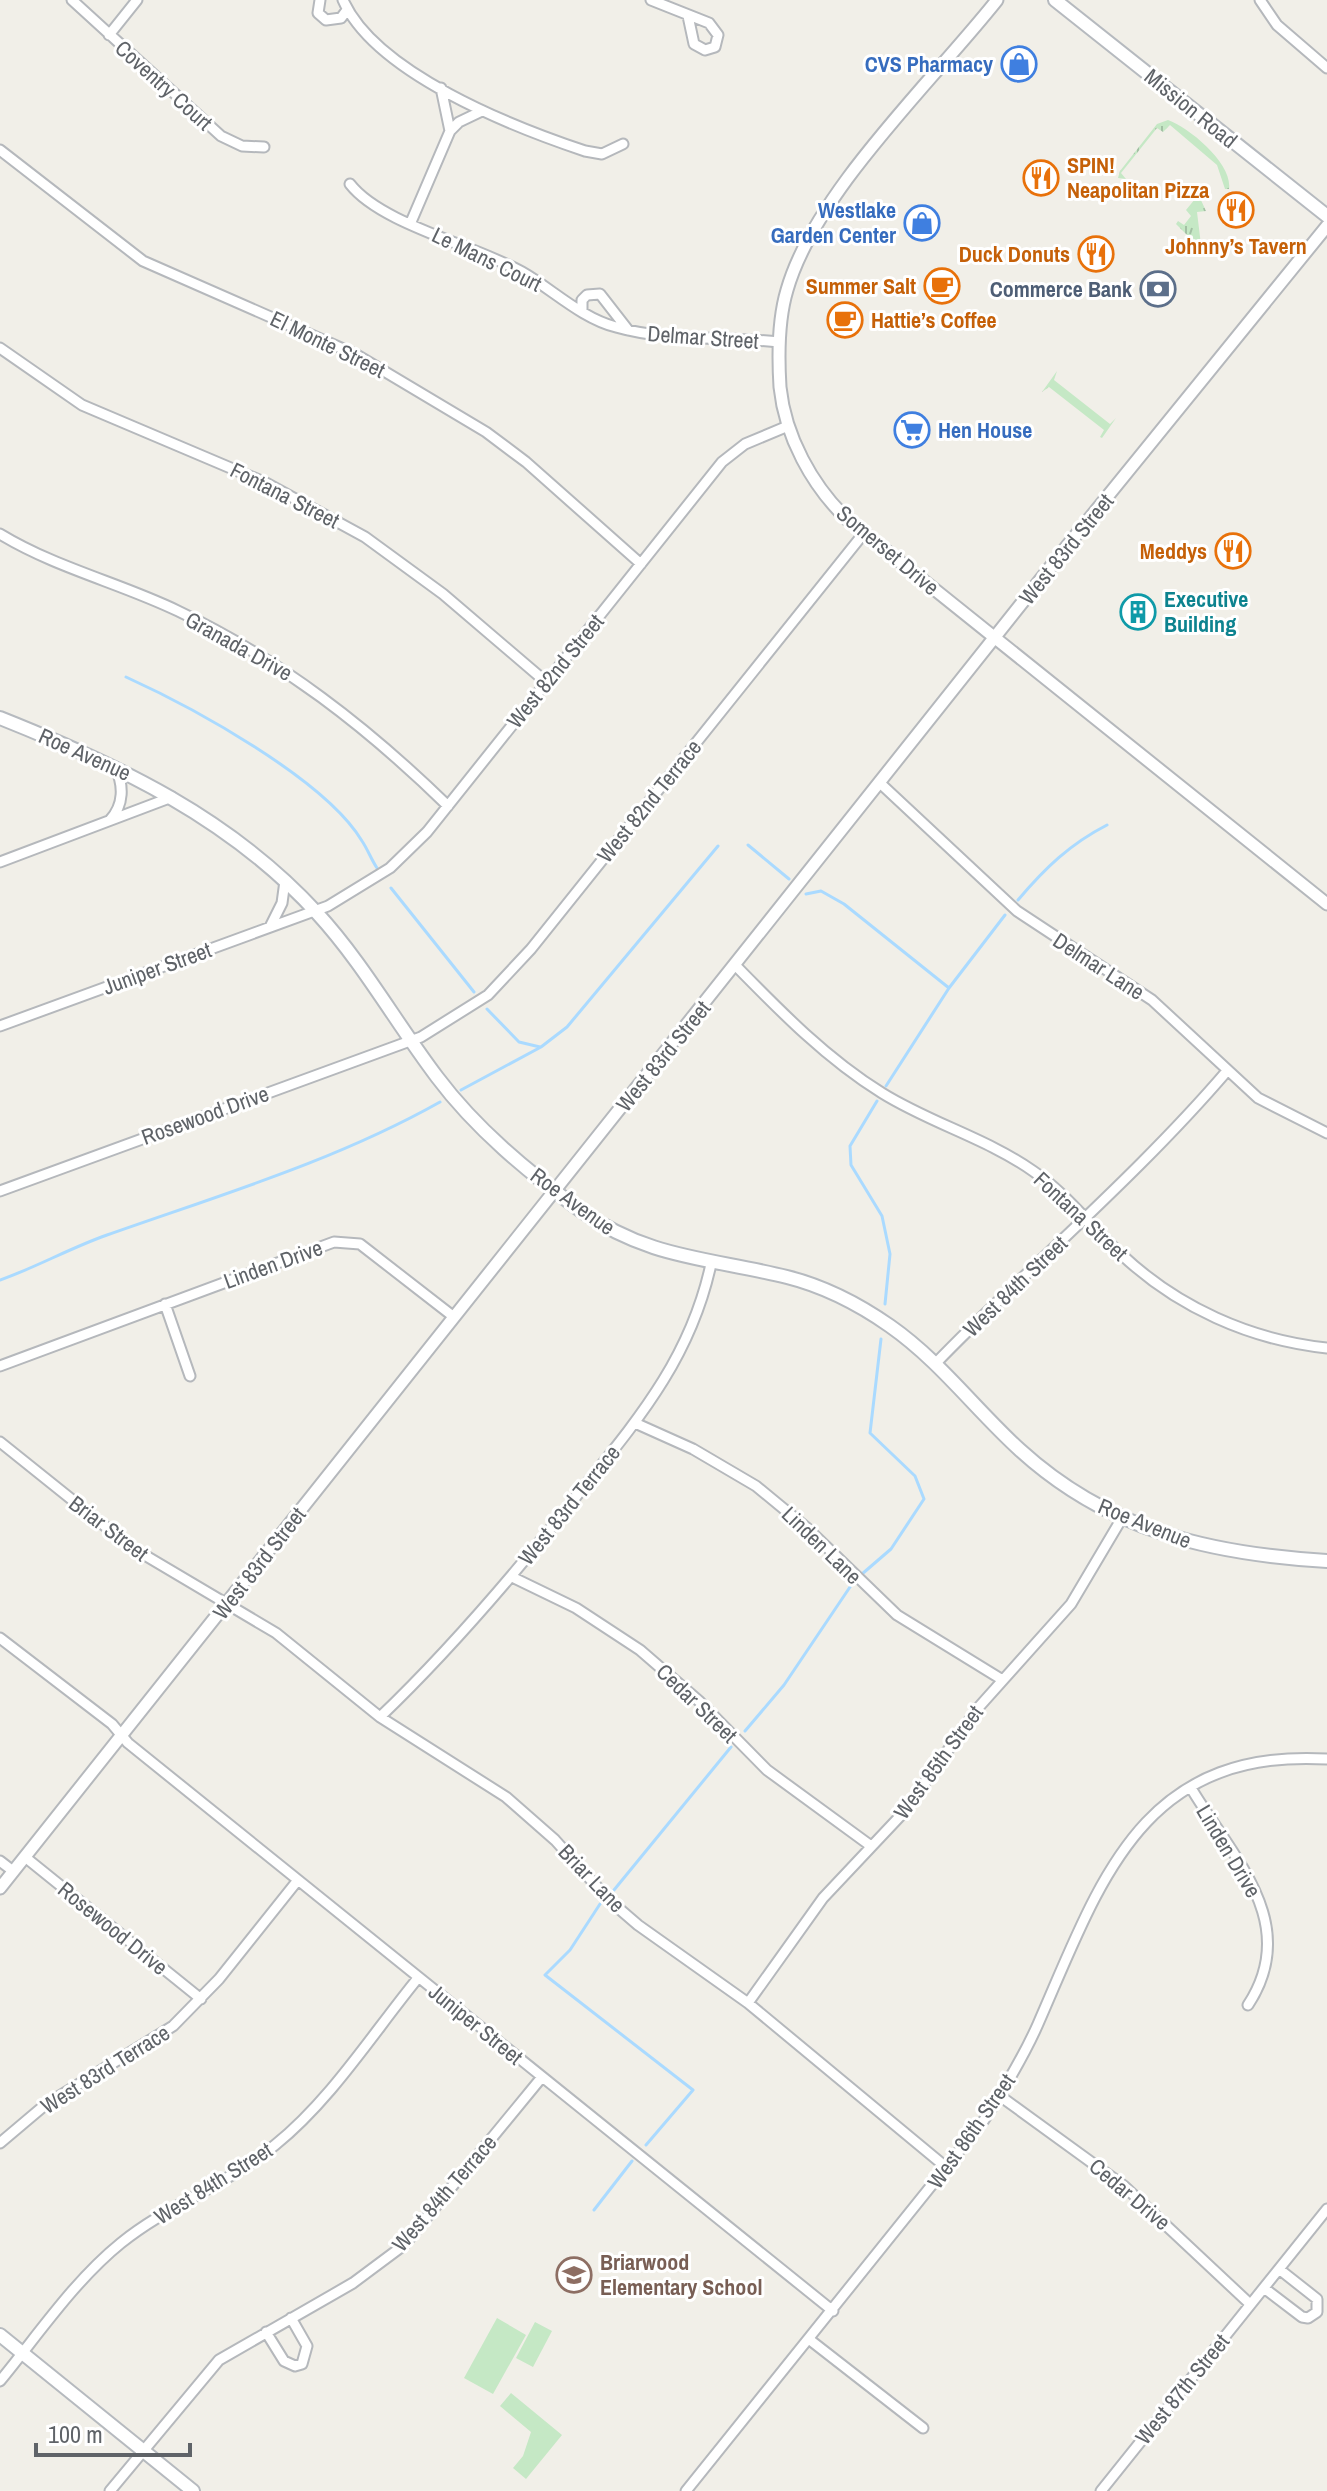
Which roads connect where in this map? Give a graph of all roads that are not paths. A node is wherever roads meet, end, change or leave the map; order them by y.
1 (72, 0) edge
2 (137, 0) edge
3 (320, 0) edge
4 (651, 0) edge
5 (997, 0) edge
6 (1055, 0) edge
7 (1260, 0) edge
8 (345, 5) edge
9 (688, 16) dead end
10 (109, 35) junction
11 (1327, 68) edge
12 (441, 88) junction
13 (482, 111) junction
14 (450, 131) junction
15 (623, 144) dead end
16 (264, 147) dead end
17 (0, 150) edge
18 (350, 184) dead end
19 (1327, 216) edge
20 (411, 222) junction
21 (1327, 226) edge
22 (562, 298) joint
23 (582, 311) junction
24 (628, 330) junction
25 (779, 342) junction
26 (0, 348) edge
27 (788, 426) junction
28 (864, 533) junction
29 (0, 534) edge
30 (641, 564) junction
31 (995, 638) junction
32 (546, 682) junction
33 (0, 718) edge
34 (114, 766) junction
35 (881, 784) junction
36 (172, 797) junction
37 (448, 806) junction
38 (107, 822) junction
39 (0, 862) edge
40 (285, 881) junction
41 (1327, 904) edge
42 (315, 911) junction
43 (270, 927) junction
44 (736, 966) junction
45 (0, 1026) edge
46 (410, 1040) junction
47 (1227, 1071) junction
48 (1327, 1133) edge
49 (0, 1191) edge
50 (556, 1191) junction
51 (1085, 1219) junction
52 (711, 1264) junction
53 (165, 1304) junction
54 (454, 1317) junction
55 (1327, 1348) edge
56 (936, 1363) junction
57 (0, 1366) edge
58 (190, 1376) dead end
59 (635, 1423) junction
60 (0, 1442) edge
61 (1122, 1518) junction
62 (1327, 1561) edge
63 (512, 1577) junction
64 (226, 1604) junction
65 (0, 1638) edge
66 (1001, 1679) junction
67 (380, 1717) junction
68 (121, 1735) junction
69 (1327, 1759) edge
70 (1191, 1788) junction
71 (871, 1846) junction
72 (25, 1857) junction
73 (0, 1861) edge
74 (13, 1871) junction
75 (298, 1880) junction
76 (0, 1888) edge
77 (418, 1978) junction
78 (201, 1999) junction
79 (748, 2003) junction
80 (1248, 2005) dead end
81 (542, 2077) junction
82 (1000, 2096) junction
83 (0, 2143) edge
84 (947, 2168) junction
85 (1327, 2209) edge
86 (1279, 2269) junction
87 (1264, 2288) junction
88 (1250, 2304) junction
89 (833, 2311) junction
90 (291, 2318) junction
91 (266, 2332) junction
92 (0, 2335) edge
93 (810, 2340) junction
94 (23, 2353) junction
95 (0, 2381) edge
96 (923, 2428) dead end
97 (143, 2449) junction
98 (110, 2491) edge
99 (193, 2491) edge
100 (686, 2491) edge
101 (1101, 2491) edge

1 - 10 street, Coventry Court
2 - 10 street, Coventry Court
3 - 8 street
4 - 9 street
5 - 25 street, Somerset Drive
6 - 19 main road, Mission Road
7 - 11 street
8 - 12 street
10 - 16 street, Coventry Court
12 - 13 street
12 - 14 street
13 - 14 street
13 - 15 street
14 - 20 street, Le Mans Court
17 - 30 street, El Monte Street
18 - 20 street, Le Mans Court
20 - 22 street, Le Mans Court
21 - 31 street, West 83rd Street
22 - 23 street, Delmar Street
23 - 24 street, Delmar Street
23 - 24 street, Delmar Street
24 - 25 street, Delmar Street
25 - 27 street, Somerset Drive
26 - 32 street, Fontana Street
27 - 28 street, Somerset Drive
27 - 30 street, West 82nd Street
28 - 31 street, Somerset Drive
28 - 46 street, West 82nd Terrace
29 - 37 street, Granada Drive
30 - 32 street, West 82nd Street
31 - 35 street, West 83rd Street
31 - 41 street, Somerset Drive
32 - 37 street, West 82nd Street
33 - 34 main road, Roe Avenue
34 - 36 main road, Roe Avenue
34 - 38 street
35 - 44 street, West 83rd Street
35 - 47 street, Delmar Lane
36 - 38 street
36 - 40 main road, Roe Avenue
37 - 42 street, West 82nd Street
38 - 39 street
40 - 42 main road, Roe Avenue
40 - 43 street
42 - 43 street, Juniper Street
42 - 46 main road, Roe Avenue
43 - 45 street, Juniper Street
44 - 50 street, West 83rd Street
44 - 51 street, Fontana Street
46 - 49 street, Rosewood Drive
46 - 50 main road, Roe Avenue
47 - 48 street, Delmar Lane
47 - 51 street, West 84th Street
50 - 52 main road, Roe Avenue
50 - 54 street, West 83rd Street
51 - 55 street, Fontana Street
51 - 56 street, West 84th Street
52 - 56 main road, Roe Avenue
52 - 59 street, West 83rd Terrace
53 - 54 street, Linden Drive
53 - 57 street, Linden Drive
53 - 58 street
54 - 64 street, West 83rd Street
56 - 61 main road, Roe Avenue
59 - 63 street, West 83rd Terrace
59 - 66 street, Linden Lane
60 - 64 street, Briar Street
61 - 62 main road, Roe Avenue
61 - 66 street, West 85th Street
63 - 67 street, West 83rd Terrace
63 - 71 street, Cedar Street
64 - 67 street, Briar Lane
64 - 68 street, West 83rd Street
65 - 68 street, Juniper Street
66 - 71 street, West 85th Street
67 - 79 street, Briar Lane
68 - 72 street, West 83rd Street
68 - 75 street, Juniper Street
69 - 70 street, West 86th Street
70 - 80 street, Linden Drive
70 - 82 street, West 86th Street
71 - 79 street, West 85th Street
72 - 74 street, West 83rd Street
72 - 78 street, Rosewood Drive
73 - 74 street
74 - 76 street, West 83rd Street
75 - 77 street, Juniper Street
75 - 78 street, West 83rd Terrace
77 - 81 street, Juniper Street
77 - 94 street, West 84th Street
78 - 83 street, West 83rd Terrace
79 - 84 street, Briar Lane
81 - 89 street, Juniper Street
81 - 90 street, West 84th Terrace
82 - 84 street, West 86th Street
82 - 88 street, Cedar Drive
84 - 89 street, West 86th Street
85 - 86 street, West 87th Street
86 - 87 street, West 87th Street
86 - 87 street
87 - 88 street, West 87th Street
88 - 101 street, West 87th Street
89 - 93 street, West 86th Street
90 - 91 street, West 84th Terrace
90 - 91 street
91 - 97 street, West 84th Terrace
92 - 94 main road
93 - 96 street
93 - 100 street, West 86th Street
94 - 95 street, West 84th Street
94 - 97 main road
97 - 98 street, West 84th Terrace
97 - 99 main road

